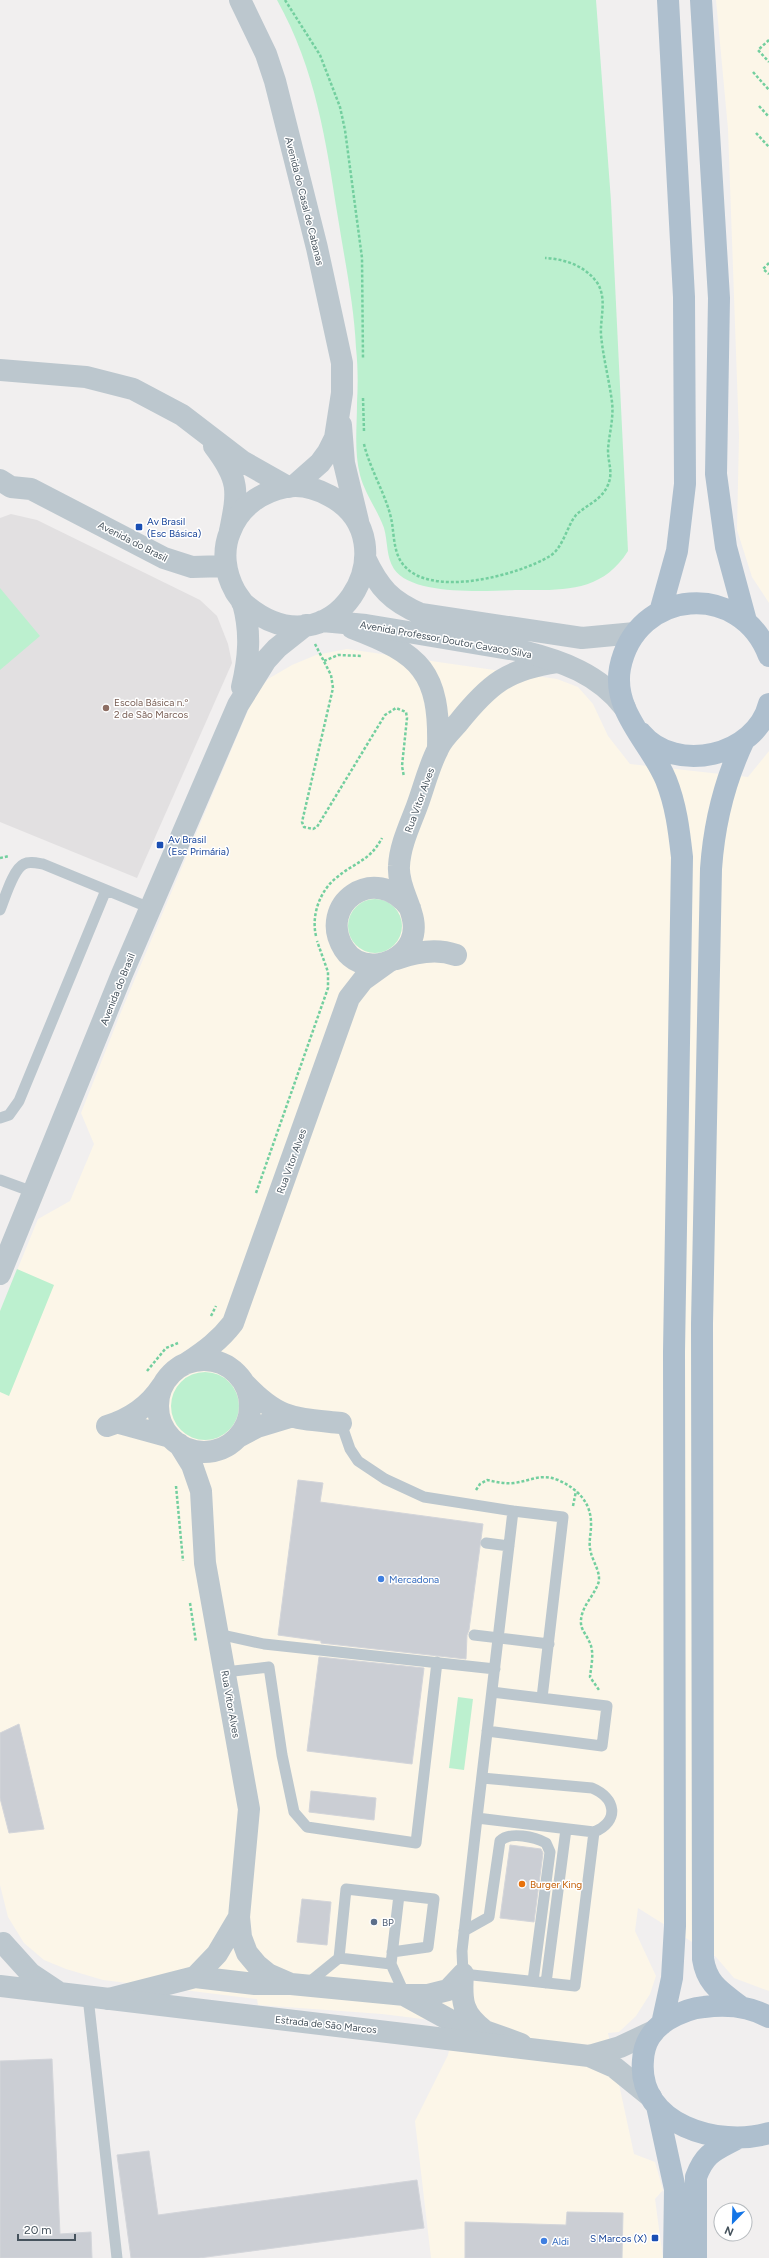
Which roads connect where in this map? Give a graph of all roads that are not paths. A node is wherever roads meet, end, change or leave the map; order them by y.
1 (240, 0) edge
2 (668, 0) edge
3 (701, 0) edge
4 (0, 370) edge
5 (340, 410) junction
6 (203, 431) junction
7 (4, 486) edge
8 (291, 487) junction
9 (230, 532) junction
10 (361, 532) junction
11 (365, 558) junction
12 (226, 566) junction
13 (242, 602) junction
14 (660, 612) junction
15 (746, 621) junction
16 (322, 623) junction
17 (635, 633) junction
18 (769, 656) edge
19 (557, 662) junction
20 (769, 704) edge
21 (238, 705) junction
22 (628, 714) junction
23 (744, 740) junction
24 (438, 748) junction
25 (400, 851) junction
26 (106, 890) junction
27 (358, 892) junction
28 (150, 908) junction
29 (0, 910) edge
30 (411, 913) junction
31 (340, 942) junction
32 (392, 961) junction
33 (349, 998) junction
34 (0, 1118) edge
35 (0, 1180) edge
36 (33, 1192) junction
37 (5, 1247) edge
38 (0, 1274) edge
39 (233, 1323) junction
40 (187, 1363) junction
41 (242, 1380) junction
42 (163, 1385) junction
43 (290, 1417) junction
44 (341, 1423) joint
45 (236, 1439) junction
46 (175, 1440) junction
47 (201, 1491) junction
48 (513, 1511) junction
49 (486, 1543) dead end
50 (509, 1546) junction
51 (218, 1634) junction
52 (474, 1635) dead end
53 (498, 1638) junction
54 (549, 1644) junction
55 (437, 1662) junction
56 (495, 1669) junction
57 (225, 1672) junction
58 (492, 1692) junction
59 (542, 1698) junction
60 (488, 1731) junction
61 (482, 1778) junction
62 (477, 1818) junction
63 (566, 1829) junction
64 (594, 1832) junction
65 (398, 1895) junction
66 (239, 1917) junction
67 (464, 1931) junction
68 (1, 1940) edge
69 (392, 1952) junction
70 (339, 1958) junction
71 (391, 1964) junction
72 (0, 1967) edge
73 (463, 1974) junction
74 (195, 1977) junction
75 (533, 1981) junction
76 (546, 1983) junction
77 (298, 1985) junction
78 (0, 1986) edge
79 (62, 1995) junction
80 (405, 1995) junction
81 (99, 1998) junction
82 (741, 2007) junction
83 (769, 2017) edge
84 (658, 2027) junction
85 (485, 2031) junction
86 (533, 2049) junction
87 (589, 2056) junction
88 (654, 2101) junction
89 (769, 2133) edge
90 (738, 2138) junction
91 (117, 2258) edge
92 (674, 2258) edge
93 (696, 2258) edge

1 - 5 street, Avenida do Casal de Cabanas
2 - 14 main road
3 - 15 main road
4 - 6 street
5 - 8 street, Avenida do Casal de Cabanas
5 - 10 street, Avenida do Casal de Cabanas
6 - 8 street
6 - 9 street
7 - 12 street, Avenida do Brasil
8 - 9 street
8 - 10 street
9 - 12 street
10 - 11 street
11 - 16 street
11 - 17 street, Avenida Professor Doutor Cavaco Silva
12 - 13 street, Avenida do Brasil
13 - 16 street
13 - 21 street, Avenida do Brasil
14 - 15 main road
14 - 17 main road
15 - 18 main road
16 - 19 street, Avenida Professor Doutor Cavaco Silva
16 - 21 street, Avenida do Brasil
16 - 24 street, Rua Vitor Alves
17 - 22 main road
19 - 22 street, Avenida Professor Doutor Cavaco Silva
19 - 24 street, Rua Vitor Alves
20 - 23 main road
21 - 28 street, Avenida do Brasil
22 - 23 main road
22 - 84 main road
23 - 82 main road
24 - 25 street, Rua Vitor Alves
25 - 27 street, Rua Vitor Alves
25 - 30 street, Rua Vitor Alves
26 - 28 lane
26 - 29 lane
26 - 34 lane
27 - 30 street, Rua Vitor Alves
27 - 31 street, Rua Vitor Alves
28 - 36 street, Avenida do Brasil
30 - 32 street, Rua Vitor Alves
30 - 32 street
31 - 32 street
31 - 33 street, Rua Vitor Alves
32 - 33 street, Rua Vitor Alves
33 - 39 street, Rua Vitor Alves
35 - 36 lane
36 - 37 street, Avenida do Brasil
37 - 38 street, Avenida do Brasil
39 - 40 street, Rua Vitor Alves
39 - 41 street, Rua Vitor Alves
40 - 41 street
40 - 42 street, Rua Vitor Alves
41 - 43 street
41 - 45 street, Rua Vitor Alves
42 - 46 street, Rua Vitor Alves
42 - 46 street
43 - 44 street
43 - 45 street
44 - 48 lane
45 - 46 street
45 - 47 street, Rua Vitor Alves
46 - 47 street, Rua Vitor Alves
47 - 51 street, Rua Vitor Alves
48 - 50 lane
48 - 54 lane
49 - 50 lane
50 - 53 lane
51 - 55 lane
51 - 57 street, Rua Vitor Alves
52 - 53 lane
53 - 54 lane
53 - 56 lane
54 - 59 lane
55 - 56 lane
55 - 57 lane
56 - 58 lane
57 - 66 street, Rua Vitor Alves
58 - 59 lane
58 - 60 lane
59 - 60 lane
60 - 61 lane
61 - 62 lane
61 - 64 lane
62 - 63 lane
62 - 67 lane
63 - 64 lane
63 - 76 lane
64 - 76 lane
65 - 69 lane
65 - 69 lane
65 - 70 lane
66 - 74 street, Rua Vitor Alves
66 - 77 street, Rua Vitor Alves
67 - 73 lane
67 - 75 lane
68 - 72 street
68 - 79 street, Estrada de São Marcos
69 - 71 lane
70 - 71 lane
70 - 77 lane
71 - 80 lane
73 - 75 lane
73 - 80 street, Rua Vitor Alves
73 - 85 street, Rua Vitor Alves
74 - 77 street, Rua Vitor Alves
74 - 81 street, Rua Vitor Alves
75 - 76 lane
77 - 80 street, Rua Vitor Alves
78 - 79 street, Estrada de São Marcos
79 - 81 street, Estrada de São Marcos
80 - 85 street, Rua Vitor Alves
81 - 86 street, Estrada de São Marcos
81 - 91 lane
82 - 83 main road
82 - 84 main road
84 - 87 street, Estrada de São Marcos
84 - 88 main road
85 - 86 street, Rua Vitor Alves
86 - 87 street, Estrada de São Marcos
87 - 88 street, Estrada de São Marcos
88 - 90 main road
88 - 92 main road
89 - 90 main road
90 - 93 main road

